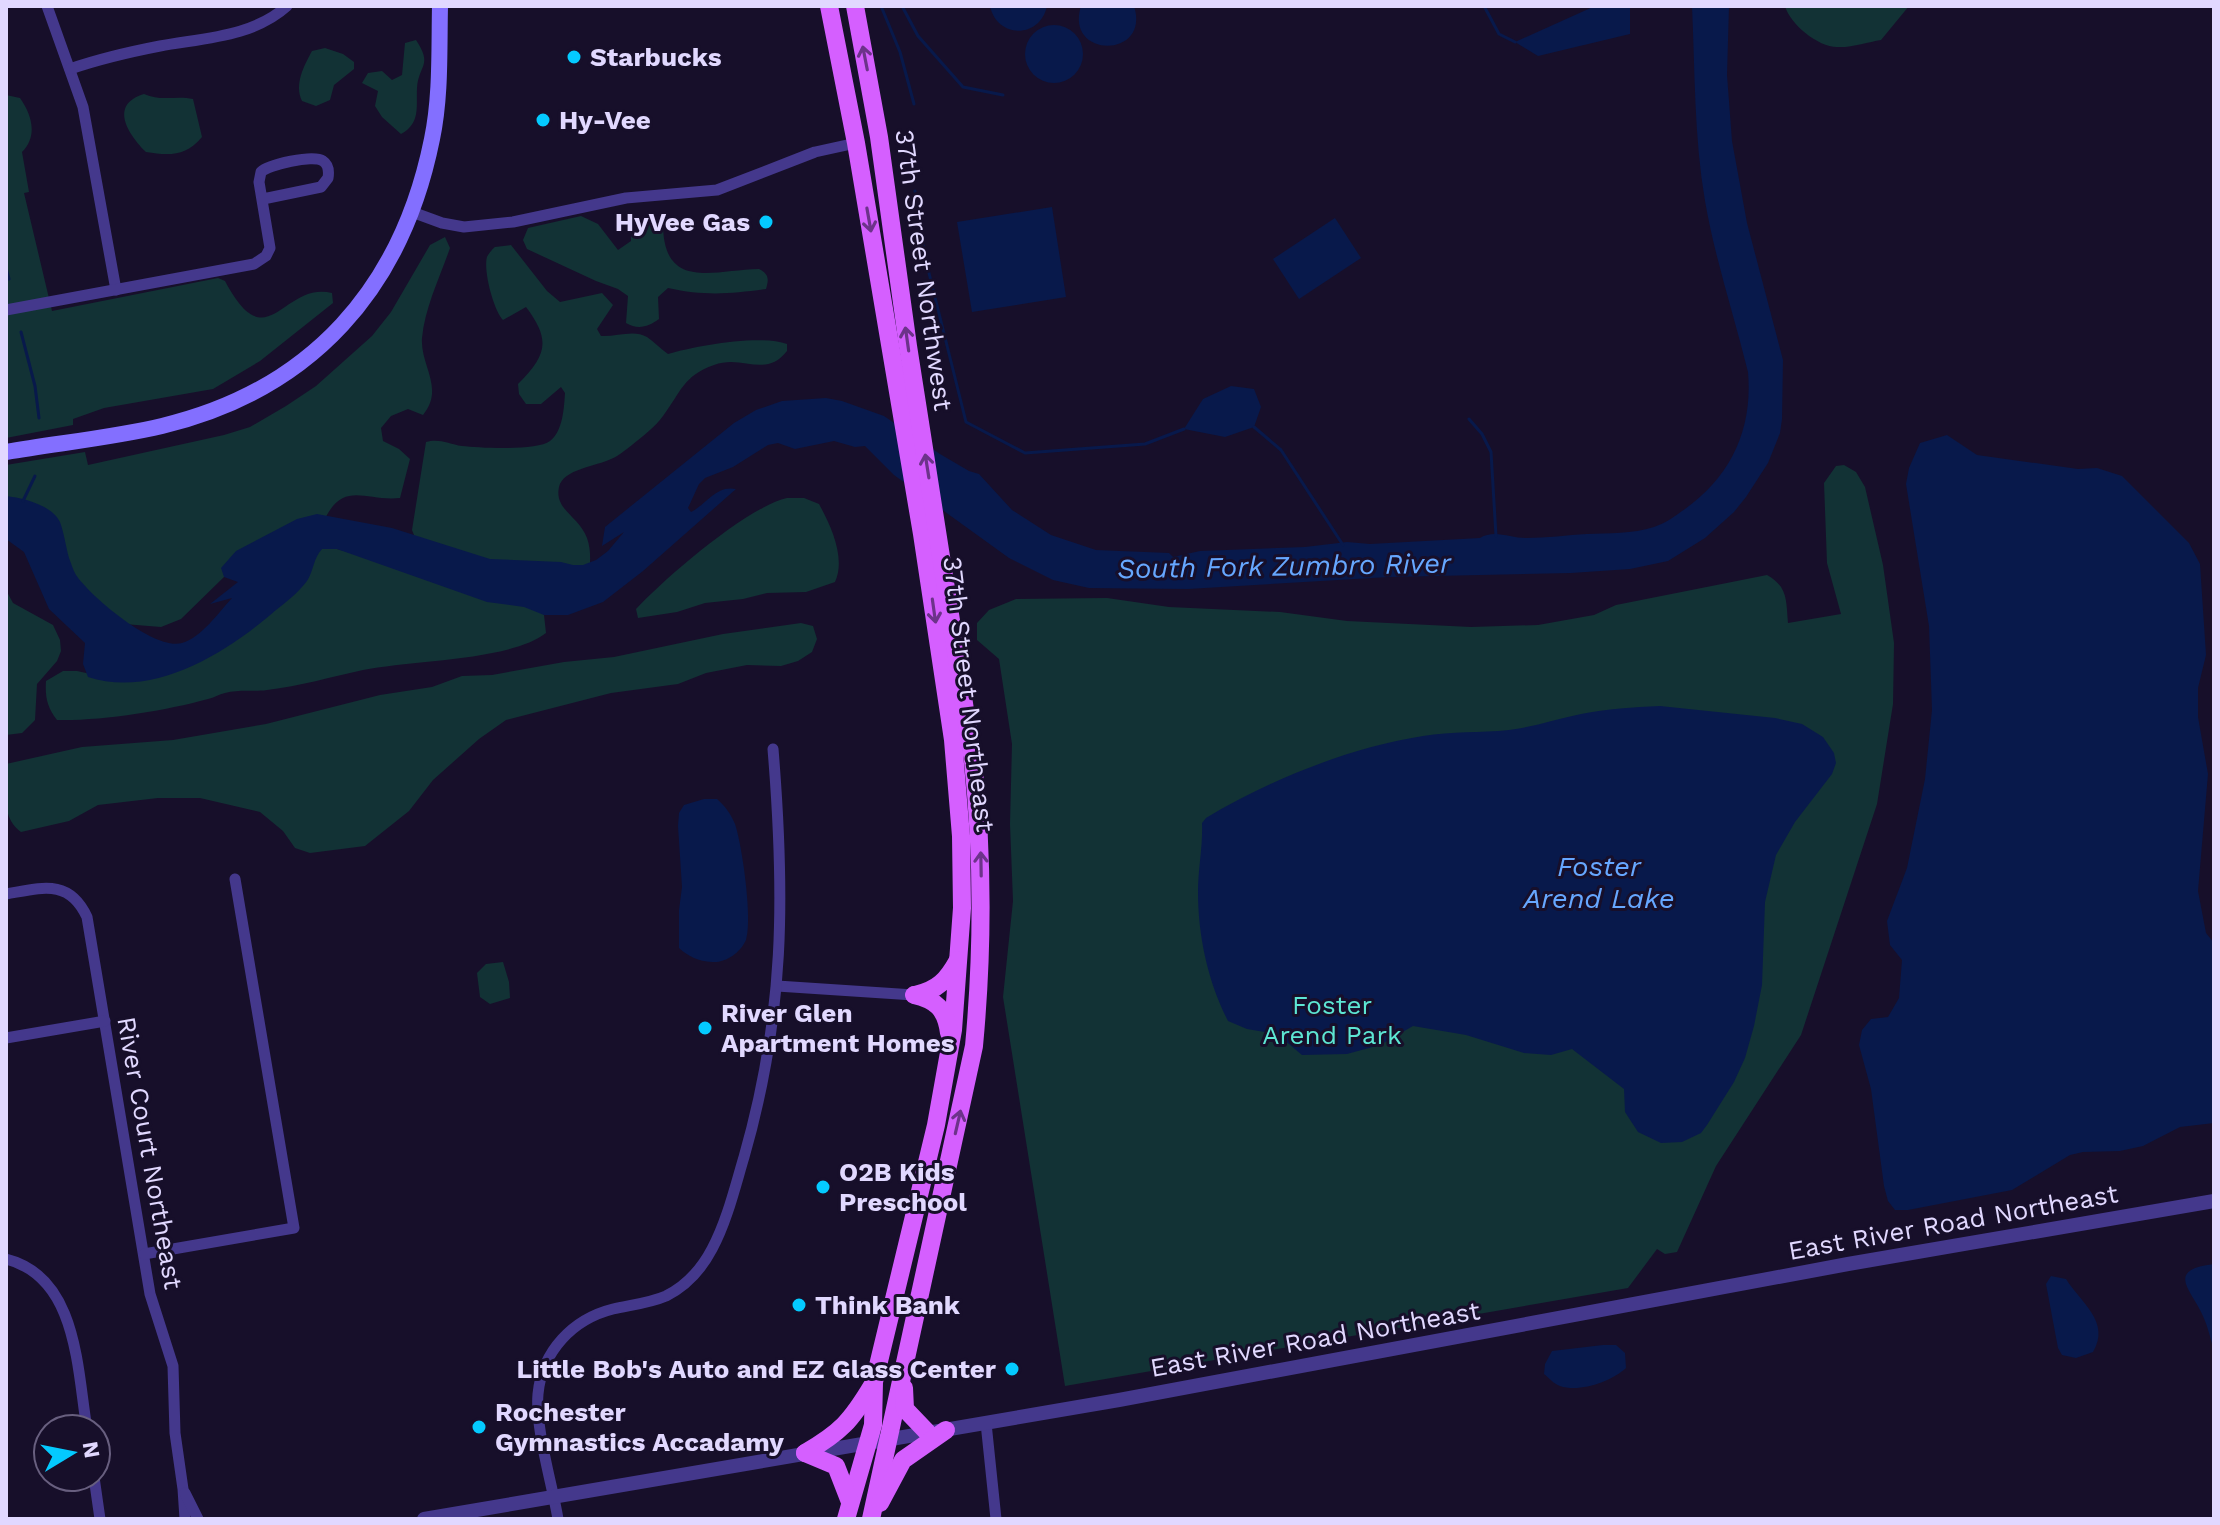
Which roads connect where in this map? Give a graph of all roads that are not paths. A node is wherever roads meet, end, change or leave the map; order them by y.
1 (47, 6) edge
2 (287, 6) edge
3 (440, 6) edge
4 (829, 6) edge
5 (855, 6) edge
6 (70, 69) junction
7 (856, 143) junction
8 (263, 199) junction
9 (412, 212) junction
10 (116, 290) junction
11 (6, 310) edge
12 (906, 386) junction
13 (6, 452) edge
14 (922, 534) joint
15 (940, 543) joint
16 (773, 749) dead end
17 (235, 879) dead end
18 (6, 894) edge
19 (959, 957) junction
20 (777, 986) junction
21 (914, 995) junction
22 (105, 1021) junction
23 (6, 1038) edge
24 (945, 1072) junction
25 (2214, 1201) edge
26 (144, 1254) junction
27 (6, 1259) edge
28 (903, 1368) junction
29 (874, 1382) junction
30 (84, 1413) edge
31 (986, 1423) junction
32 (937, 1431) junction
33 (888, 1439) junction
34 (867, 1443) junction
35 (805, 1453) junction
36 (183, 1489) junction
37 (96, 1493) edge
38 (554, 1496) junction
39 (848, 1511) edge
40 (871, 1517) edge
41 (100, 1519) edge
42 (185, 1519) edge
43 (198, 1519) edge
44 (424, 1519) edge
45 (558, 1519) edge
46 (996, 1519) edge

1 - 6 street
2 - 6 street
3 - 9 main road
4 - 7 main road, 37th Street Northwest
12 -> 5 main road, 37th Street Northwest
6 - 10 street
7 - 9 street
7 -> 12 main road, 37th Street Northwest
8 - 8 street
8 - 10 street
9 - 13 main road
10 - 11 street
12 - 14 main road, 37th Street Northwest
15 -> 12 main road, 37th Street Northwest
14 -> 19 main road, 37th Street Northeast
28 -> 15 main road, 37th Street Northeast
16 - 20 street
17 - 26 street
18 - 22 street, River Court Northeast
19 - 21 main road
19 - 24 main road, 37th Street Northeast
20 - 21 street
20 - 38 street
21 - 24 main road
22 - 23 street
22 - 26 street, River Court Northeast
24 - 29 main road, 37th Street Northeast
25 - 31 street, East River Road Northeast
26 - 36 street, River Court Northeast
27 - 30 street
28 - 32 main road
28 - 33 main road, 37th Street Northeast
29 - 34 main road, 37th Street Northeast
29 - 35 main road
31 - 32 street, East River Road Northeast
31 - 46 street
32 - 33 street, East River Road Northeast
32 - 40 main road
33 - 34 street, East River Road Northeast
33 - 40 main road, 37th Street Northeast
34 - 35 street, East River Road Northeast
34 - 39 main road, 37th Street Northeast
35 - 38 street, East River Road Northeast
35 - 39 main road
36 - 42 street, River Court Northeast
36 - 43 street, River Court Northeast
37 - 41 street
38 - 44 street, East River Road Northeast
38 - 45 street

